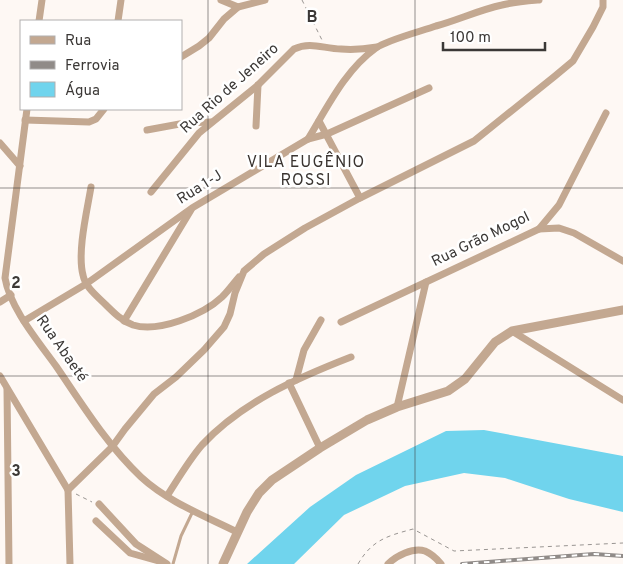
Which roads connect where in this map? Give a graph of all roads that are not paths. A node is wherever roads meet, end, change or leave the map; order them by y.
1 (42, 0) edge
2 (121, 0) edge
3 (221, 0) edge
4 (265, 0) edge
5 (539, 0) edge
6 (603, 0) edge
7 (238, 6) junction
8 (39, 20) edge
9 (118, 20) edge
10 (376, 47) junction
11 (182, 56) edge
12 (258, 84) junction
13 (429, 88) dead end
14 (27, 110) edge
15 (103, 110) edge
16 (606, 113) dead end
17 (25, 120) junction
18 (319, 121) junction
19 (211, 122) junction
20 (256, 126) dead end
21 (147, 130) dead end
22 (327, 134) junction
23 (308, 139) junction
24 (0, 143) edge
25 (20, 166) junction
26 (90, 187) dead end
27 (151, 192) dead end
28 (360, 198) junction
29 (192, 208) junction
30 (539, 229) junction
31 (623, 261) edge
32 (244, 271) junction
33 (426, 282) junction
34 (86, 284) junction
35 (11, 295) junction
36 (0, 302) edge
37 (623, 310) edge
38 (321, 320) dead end
39 (24, 321) junction
40 (124, 321) junction
41 (341, 322) dead end
42 (512, 331) junction
43 (351, 357) dead end
44 (0, 376) edge
45 (292, 382) junction
46 (7, 388) junction
47 (623, 400) edge
48 (397, 407) junction
49 (112, 447) junction
50 (320, 448) junction
51 (68, 490) junction
52 (167, 496) junction
53 (99, 504) road end
54 (193, 510) junction
55 (96, 521) dead end
56 (237, 532) junction
57 (166, 563) edge
58 (9, 564) edge
59 (70, 564) edge
60 (173, 564) edge
61 (223, 564) edge
62 (388, 564) edge
63 (441, 564) edge

1 - 8 street
2 - 9 street
3 - 7 street
4 - 7 street
5 - 10 street
6 - 28 street
7 - 11 street
10 - 12 street, Rua Rio de Jeneiro
10 - 18 street
12 - 19 street, Rua Rio de Jeneiro
12 - 20 street
13 - 22 street, Rua 1-J
14 - 17 street, Rua Abaeté
15 - 17 street
16 - 30 street, Rua Grão Mogol
17 - 25 street, Rua Abaeté
18 - 22 street
18 - 23 street
19 - 21 street
19 - 27 street, Rua Rio de Jeneiro
22 - 23 street, Rua 1-J
22 - 28 street
23 - 29 street, Rua 1-J
24 - 25 street
25 - 35 street, Rua Abaeté
26 - 34 street
28 - 32 street
29 - 34 street, Rua 1-J
29 - 40 street
30 - 31 street
30 - 33 street, Rua Grão Mogol
32 - 40 street
32 - 49 street
33 - 41 street, Rua Grão Mogol
33 - 48 street
34 - 39 street, Rua 1-J
34 - 40 street
35 - 36 street
35 - 39 street, Rua Abaeté
37 - 42 street
38 - 45 street
39 - 49 street, Rua Abaeté
42 - 47 street
42 - 48 street
43 - 45 street
44 - 46 street
45 - 50 street
45 - 52 street
46 - 51 street
46 - 58 street
48 - 50 street
49 - 51 street
49 - 52 street, Rua Abaeté
50 - 56 street
51 - 59 street
52 - 54 street, Rua Abaeté
53 - 57 street
54 - 56 street, Rua Abaeté
54 - 60 lane
55 - 57 street
56 - 61 street
62 - 63 street

